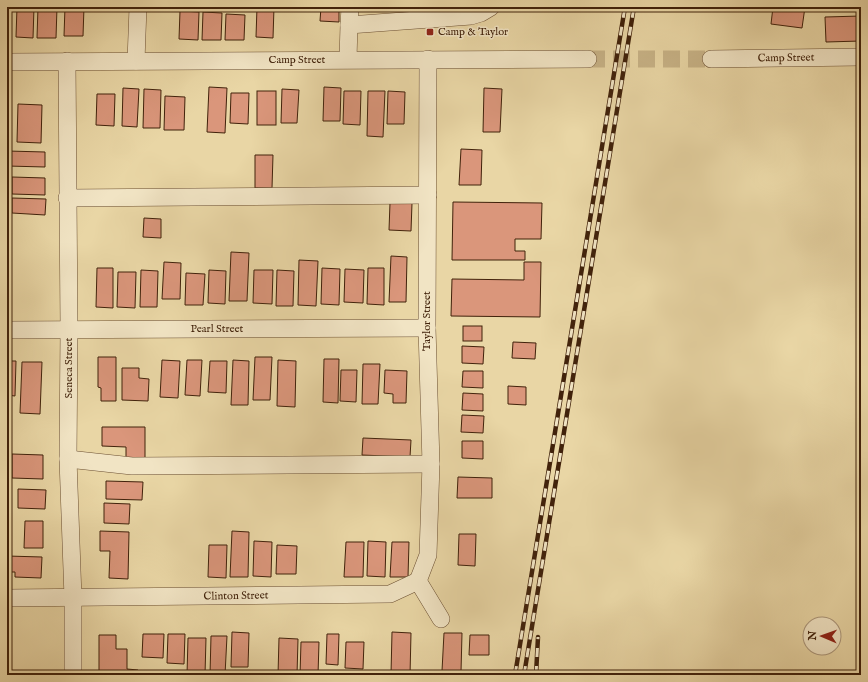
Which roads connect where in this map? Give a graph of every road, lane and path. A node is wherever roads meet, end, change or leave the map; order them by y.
1 (138, 7) edge
2 (350, 7) edge
3 (491, 7) edge
4 (349, 26) junction
5 (861, 57) edge
6 (348, 59) junction
7 (428, 59) junction
8 (588, 59) tunnel mouth
9 (711, 59) tunnel mouth
10 (67, 61) junction
11 (136, 61) junction
12 (7, 62) edge
13 (428, 194) junction
14 (67, 198) junction
15 (427, 328) junction
16 (69, 329) junction
17 (7, 330) edge
18 (68, 459) junction
19 (430, 464) junction
20 (418, 581) junction
21 (7, 598) edge
22 (73, 598) junction
23 (441, 619) dead end
24 (73, 675) edge

1 - 11 street
2 - 4 street
3 - 4 street
4 - 6 street
5 - 9 street, Camp Street
6 - 7 street, Camp Street
6 - 11 street, Camp Street
7 - 8 street, Camp Street
7 - 13 street, Taylor Street
10 - 11 street, Camp Street
10 - 12 street, Camp Street
10 - 14 street, Seneca Street
13 - 14 street
13 - 15 street, Taylor Street
14 - 16 street, Seneca Street
15 - 16 street, Pearl Street
15 - 19 street, Taylor Street
16 - 17 street, Pearl Street
16 - 18 street, Seneca Street
18 - 19 street
18 - 22 street, Seneca Street
19 - 20 street, Taylor Street
20 - 22 street, Clinton Street
20 - 23 street
21 - 22 street, Clinton Street
22 - 24 street, Seneca Street

